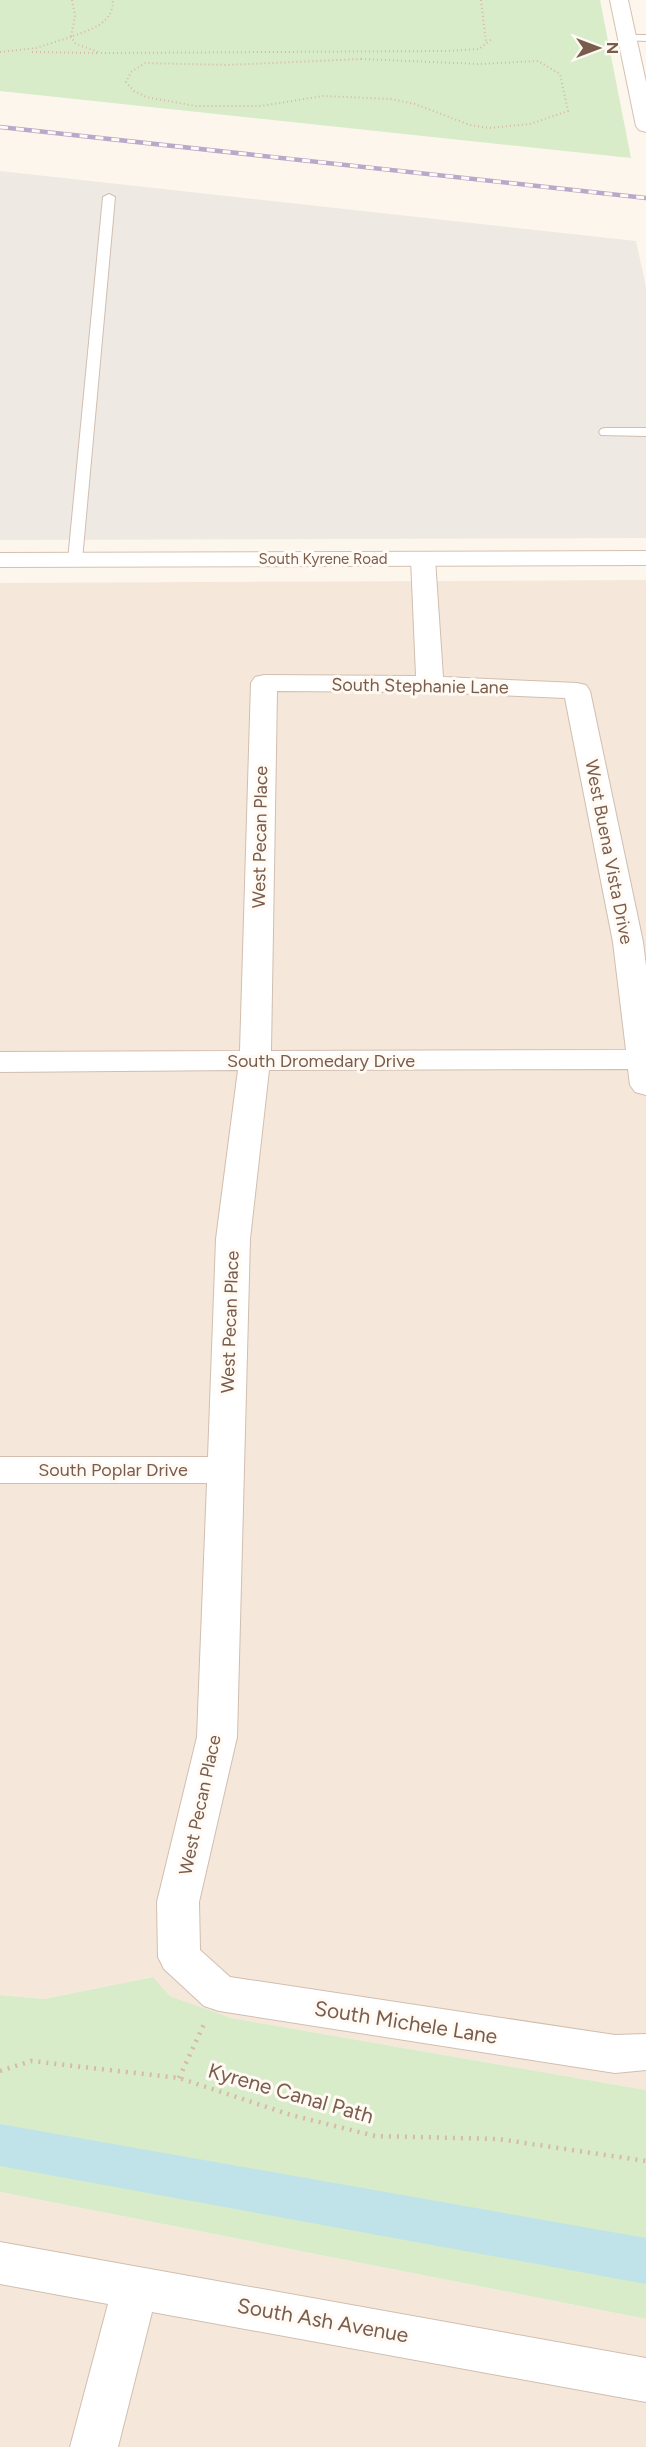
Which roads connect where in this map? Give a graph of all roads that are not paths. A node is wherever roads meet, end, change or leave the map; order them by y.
1 (619, 0) edge
2 (627, 38) junction
3 (646, 38) edge
4 (646, 126) edge
5 (110, 197) dead end
6 (605, 432) dead end
7 (646, 432) edge
8 (646, 558) edge
9 (423, 559) junction
10 (0, 560) edge
11 (75, 560) junction
12 (264, 683) joint
13 (430, 684) junction
14 (577, 691) joint
15 (637, 942) edge
16 (255, 1061) junction
17 (0, 1062) edge
18 (644, 1072) edge
19 (0, 1470) edge
20 (225, 1470) junction
21 (219, 1993) joint
22 (646, 2052) edge
23 (0, 2263) edge
24 (136, 2286) junction
25 (646, 2380) edge
26 (94, 2447) edge

1 - 2 street
2 - 3 lane
2 - 4 street
5 - 11 lane
6 - 7 lane
8 - 9 street, South Kyrene Road
9 - 11 street, South Kyrene Road
9 - 13 street
10 - 11 street, South Kyrene Road
12 - 13 street, South Stephanie Lane
12 - 16 street, West Pecan Place
13 - 14 street, South Stephanie Lane
14 - 15 street, West Buena Vista Drive
15 - 18 street, West Buena Vista Drive
16 - 17 street, South Dromedary Drive
16 - 18 street, South Dromedary Drive
16 - 20 street, West Pecan Place
19 - 20 street, South Poplar Drive
20 - 21 street, West Pecan Place
21 - 22 street, South Michele Lane
23 - 24 street, South Ash Avenue
24 - 25 street, South Ash Avenue
24 - 26 street

